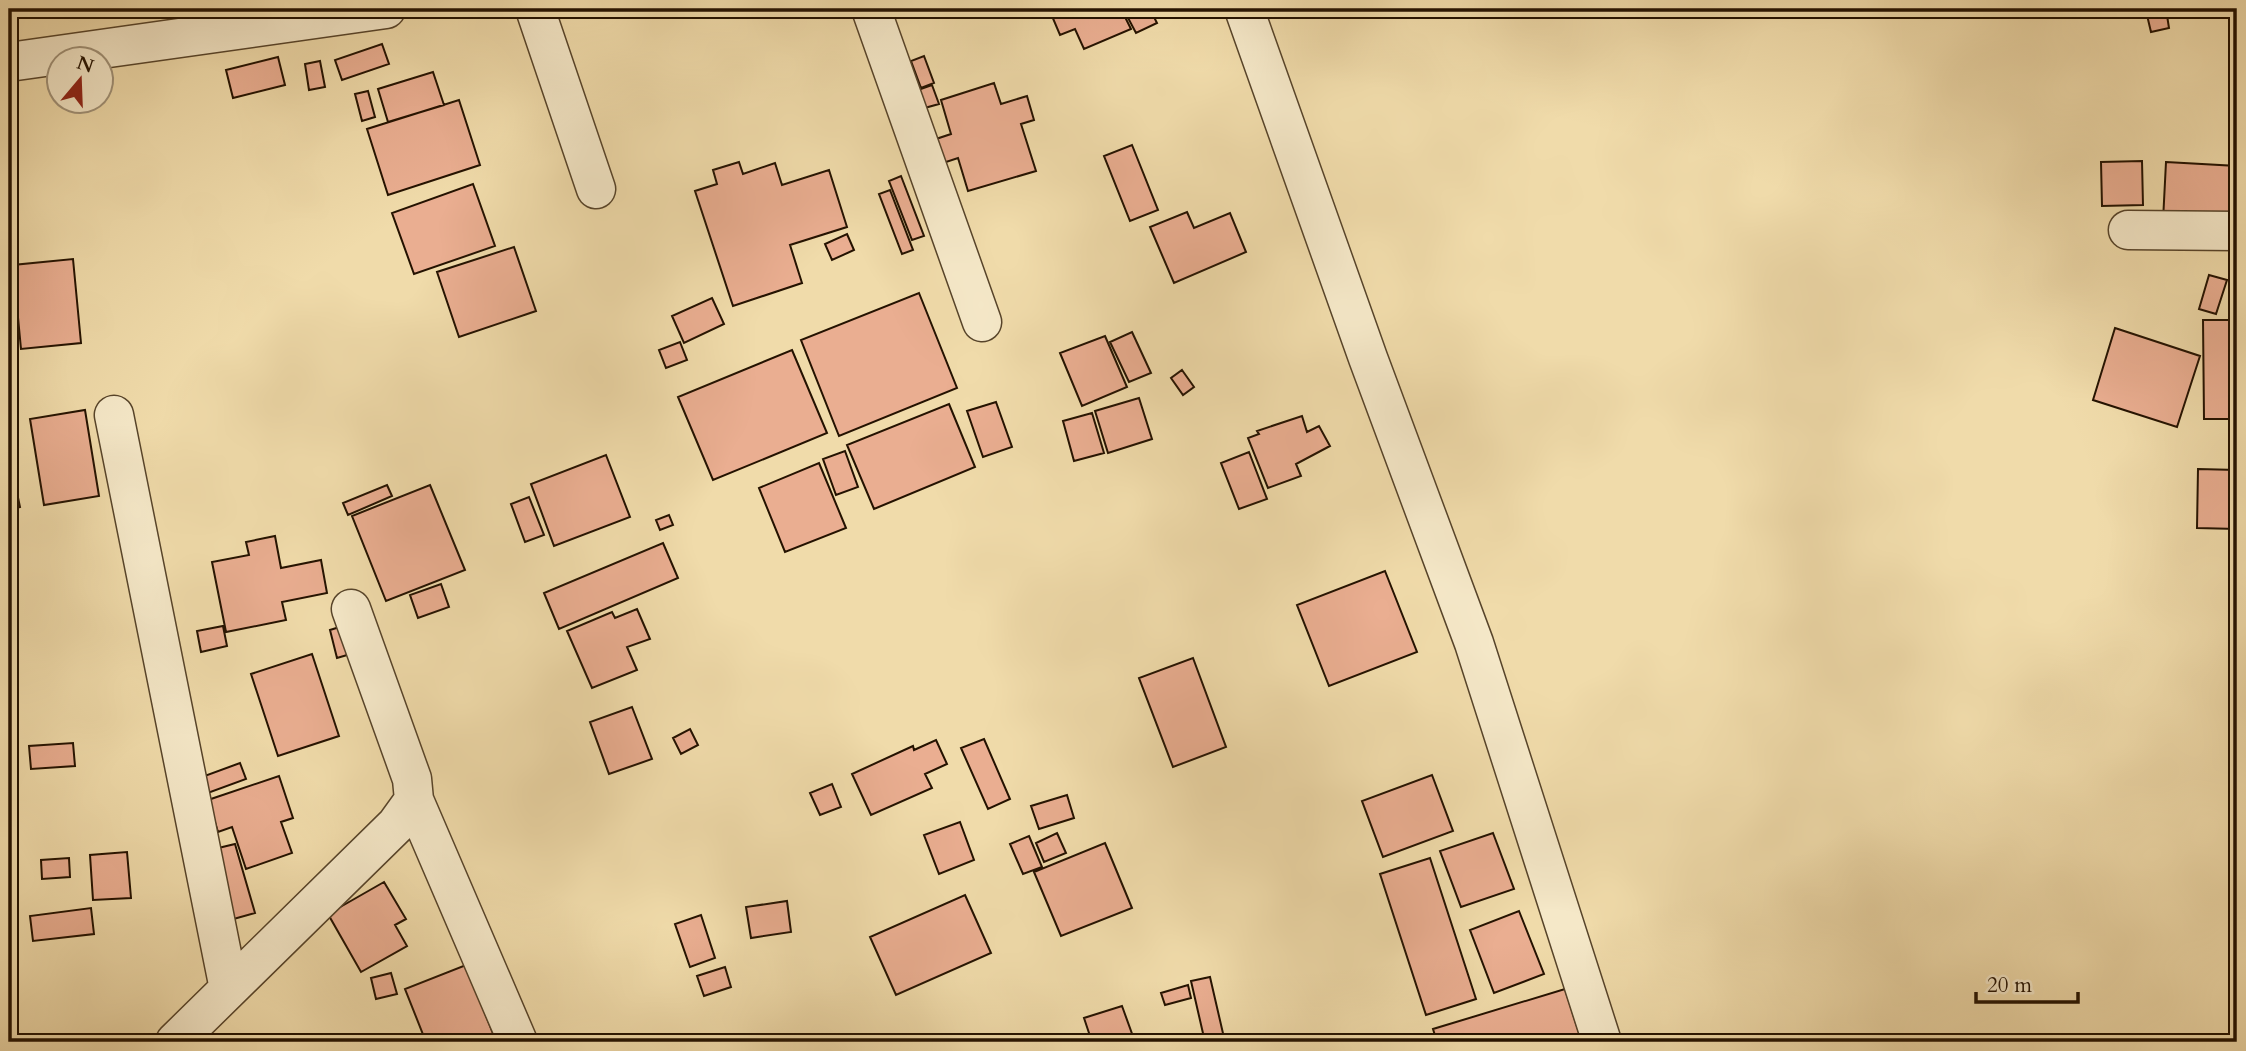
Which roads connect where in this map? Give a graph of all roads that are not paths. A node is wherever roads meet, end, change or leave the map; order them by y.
1 (386, 9) edge
2 (534, 9) edge
3 (872, 9) edge
4 (1244, 9) edge
5 (9, 62) edge
6 (596, 189) dead end
7 (2128, 230) dead end
8 (2237, 232) edge
9 (982, 322) dead end
10 (114, 415) dead end
11 (351, 609) dead end
12 (414, 800) junction
13 (229, 989) junction
14 (174, 1042) edge
15 (519, 1042) edge
16 (1602, 1042) edge

1 - 5 street
2 - 6 street
3 - 9 street
4 - 16 street
7 - 8 street
10 - 13 street
11 - 12 street
12 - 13 street
12 - 15 street
13 - 14 street

